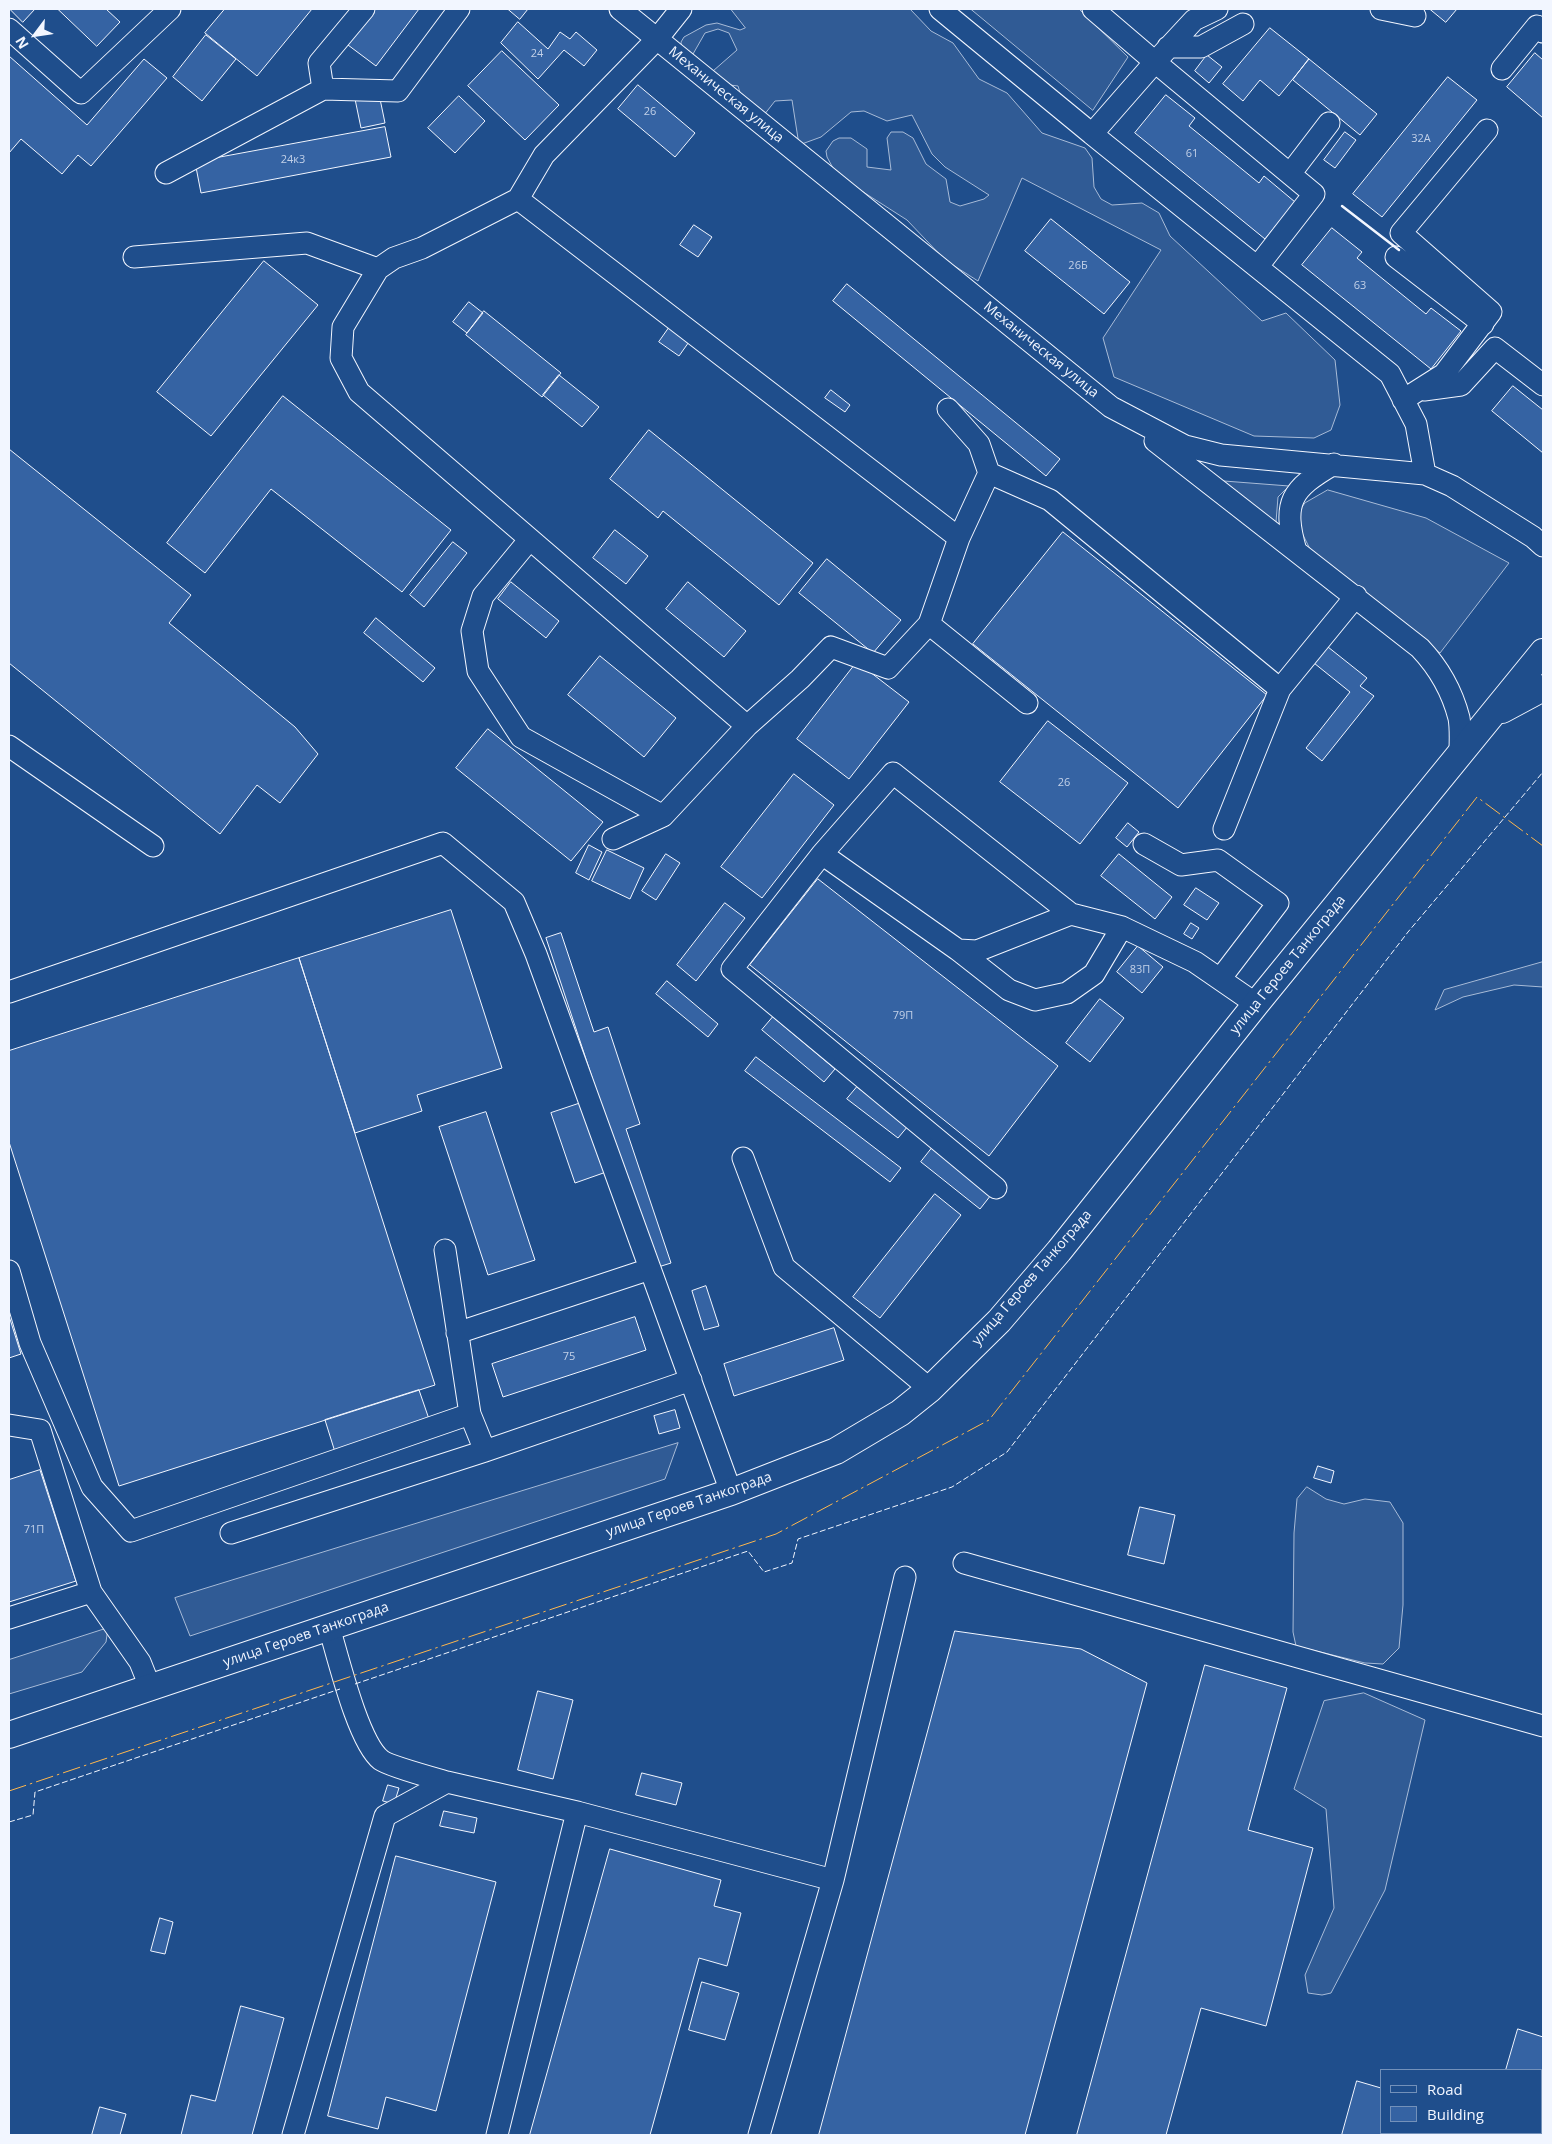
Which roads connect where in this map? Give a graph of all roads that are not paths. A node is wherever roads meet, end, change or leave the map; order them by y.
1 (170, 9) edge
2 (364, 9) edge
3 (459, 9) edge
4 (620, 9) edge
5 (681, 9) edge
6 (1093, 9) edge
7 (1217, 9) edge
8 (1381, 9) edge
9 (944, 10) edge
10 (1415, 16) dead end
11 (1243, 24) dead end
12 (9, 29) edge
13 (1543, 32) edge
14 (657, 39) junction
15 (1162, 54) junction
16 (1502, 69) dead end
17 (323, 89) junction
18 (1329, 124) dead end
19 (1487, 130) dead end
20 (1092, 134) junction
21 (166, 173) dead end
22 (1290, 174) junction
23 (518, 199) junction
24 (134, 257) dead end
25 (1396, 258) dead end
26 (1258, 266) junction
27 (378, 269) junction
28 (1483, 324) junction
29 (1543, 385) edge
30 (1411, 395) junction
31 (1111, 407) junction
32 (948, 409) dead end
33 (1334, 464) junction
34 (989, 473) junction
35 (1425, 474) junction
36 (959, 538) junction
37 (530, 539) junction
38 (1540, 542) edge
39 (1296, 551) junction
40 (1356, 596) junction
41 (929, 624) junction
42 (1543, 652) edge
43 (1543, 688) edge
44 (1280, 689) junction
45 (1027, 703) dead end
46 (1489, 718) junction
47 (747, 726) junction
48 (9, 746) edge
49 (1460, 753) junction
50 (663, 816) junction
51 (1224, 829) dead end
52 (612, 839) dead end
53 (1144, 844) dead end
54 (153, 846) dead end
55 (822, 854) junction
56 (1071, 914) junction
57 (1122, 927) junction
58 (958, 950) junction
59 (1220, 979) junction
60 (9, 992) edge
61 (1256, 1004) junction
62 (743, 1158) dead end
63 (996, 1188) dead end
64 (445, 1250) dead end
65 (650, 1269) junction
66 (9, 1271) edge
67 (458, 1333) junction
68 (691, 1380) junction
69 (930, 1389) junction
70 (470, 1414) junction
71 (9, 1425) edge
72 (485, 1451) junction
73 (731, 1492) junction
74 (232, 1533) dead end
75 (964, 1564) dead end
76 (905, 1577) dead end
77 (91, 1592) junction
78 (9, 1618) edge
79 (328, 1627) junction
80 (150, 1687) junction
81 (1543, 1726) edge
82 (9, 1735) edge
83 (447, 1782) junction
84 (577, 1812) junction
85 (833, 1880) junction
86 (292, 2135) edge
87 (497, 2135) edge
88 (759, 2135) edge

1 - 12 street
2 - 17 street
3 - 17 street
4 - 14 street, Механическая улица
5 - 14 street
6 - 15 street
7 - 15 street
8 - 10 street
9 - 20 street
11 - 15 street
13 - 16 street
14 - 23 street
14 - 31 street, Механическая улица
15 - 20 street
15 - 22 street
17 - 21 street
18 - 22 street
19 - 28 street
20 - 26 street
22 - 26 street
23 - 27 street
23 - 36 street
24 - 27 street
25 - 28 street
26 - 30 street
27 - 37 street
28 - 30 street
29 - 30 street
30 - 35 street
31 - 33 street, Механическая улица
31 - 39 street
32 - 34 street
33 - 35 street, Механическая улица
33 - 39 street
34 - 36 street
34 - 44 street
35 - 38 street, Механическая улица
36 - 41 street
37 - 47 street
37 - 50 street
39 - 40 street
40 - 44 street
40 - 49 street
41 - 45 street
41 - 47 street
42 - 46 main road, улица Героев Танкограда
43 - 46 main road
44 - 51 street
46 - 49 main road, улица Героев Танкограда
47 - 50 street
48 - 54 street
49 - 61 main road, улица Героев Танкограда
50 - 52 street
53 - 59 street
55 - 56 street
55 - 58 street
55 - 63 street
56 - 57 street
56 - 58 street
57 - 58 street
57 - 59 street
59 - 61 street
60 - 65 street
61 - 69 main road, улица Героев Танкограда
62 - 69 street
64 - 67 street
65 - 67 street
65 - 68 street
66 - 70 street
67 - 70 street
68 - 72 street
68 - 73 street
69 - 73 main road, улица Героев Танкограда
70 - 72 street
71 - 77 street
72 - 74 street
73 - 79 main road, улица Героев Танкограда
75 - 81 street
76 - 85 street
77 - 78 street
77 - 80 street
79 - 80 main road, улица Героев Танкограда
79 - 83 street
80 - 82 main road, улица Героев Танкограда
83 - 84 street
83 - 86 street
84 - 85 street
84 - 87 street
85 - 88 street

